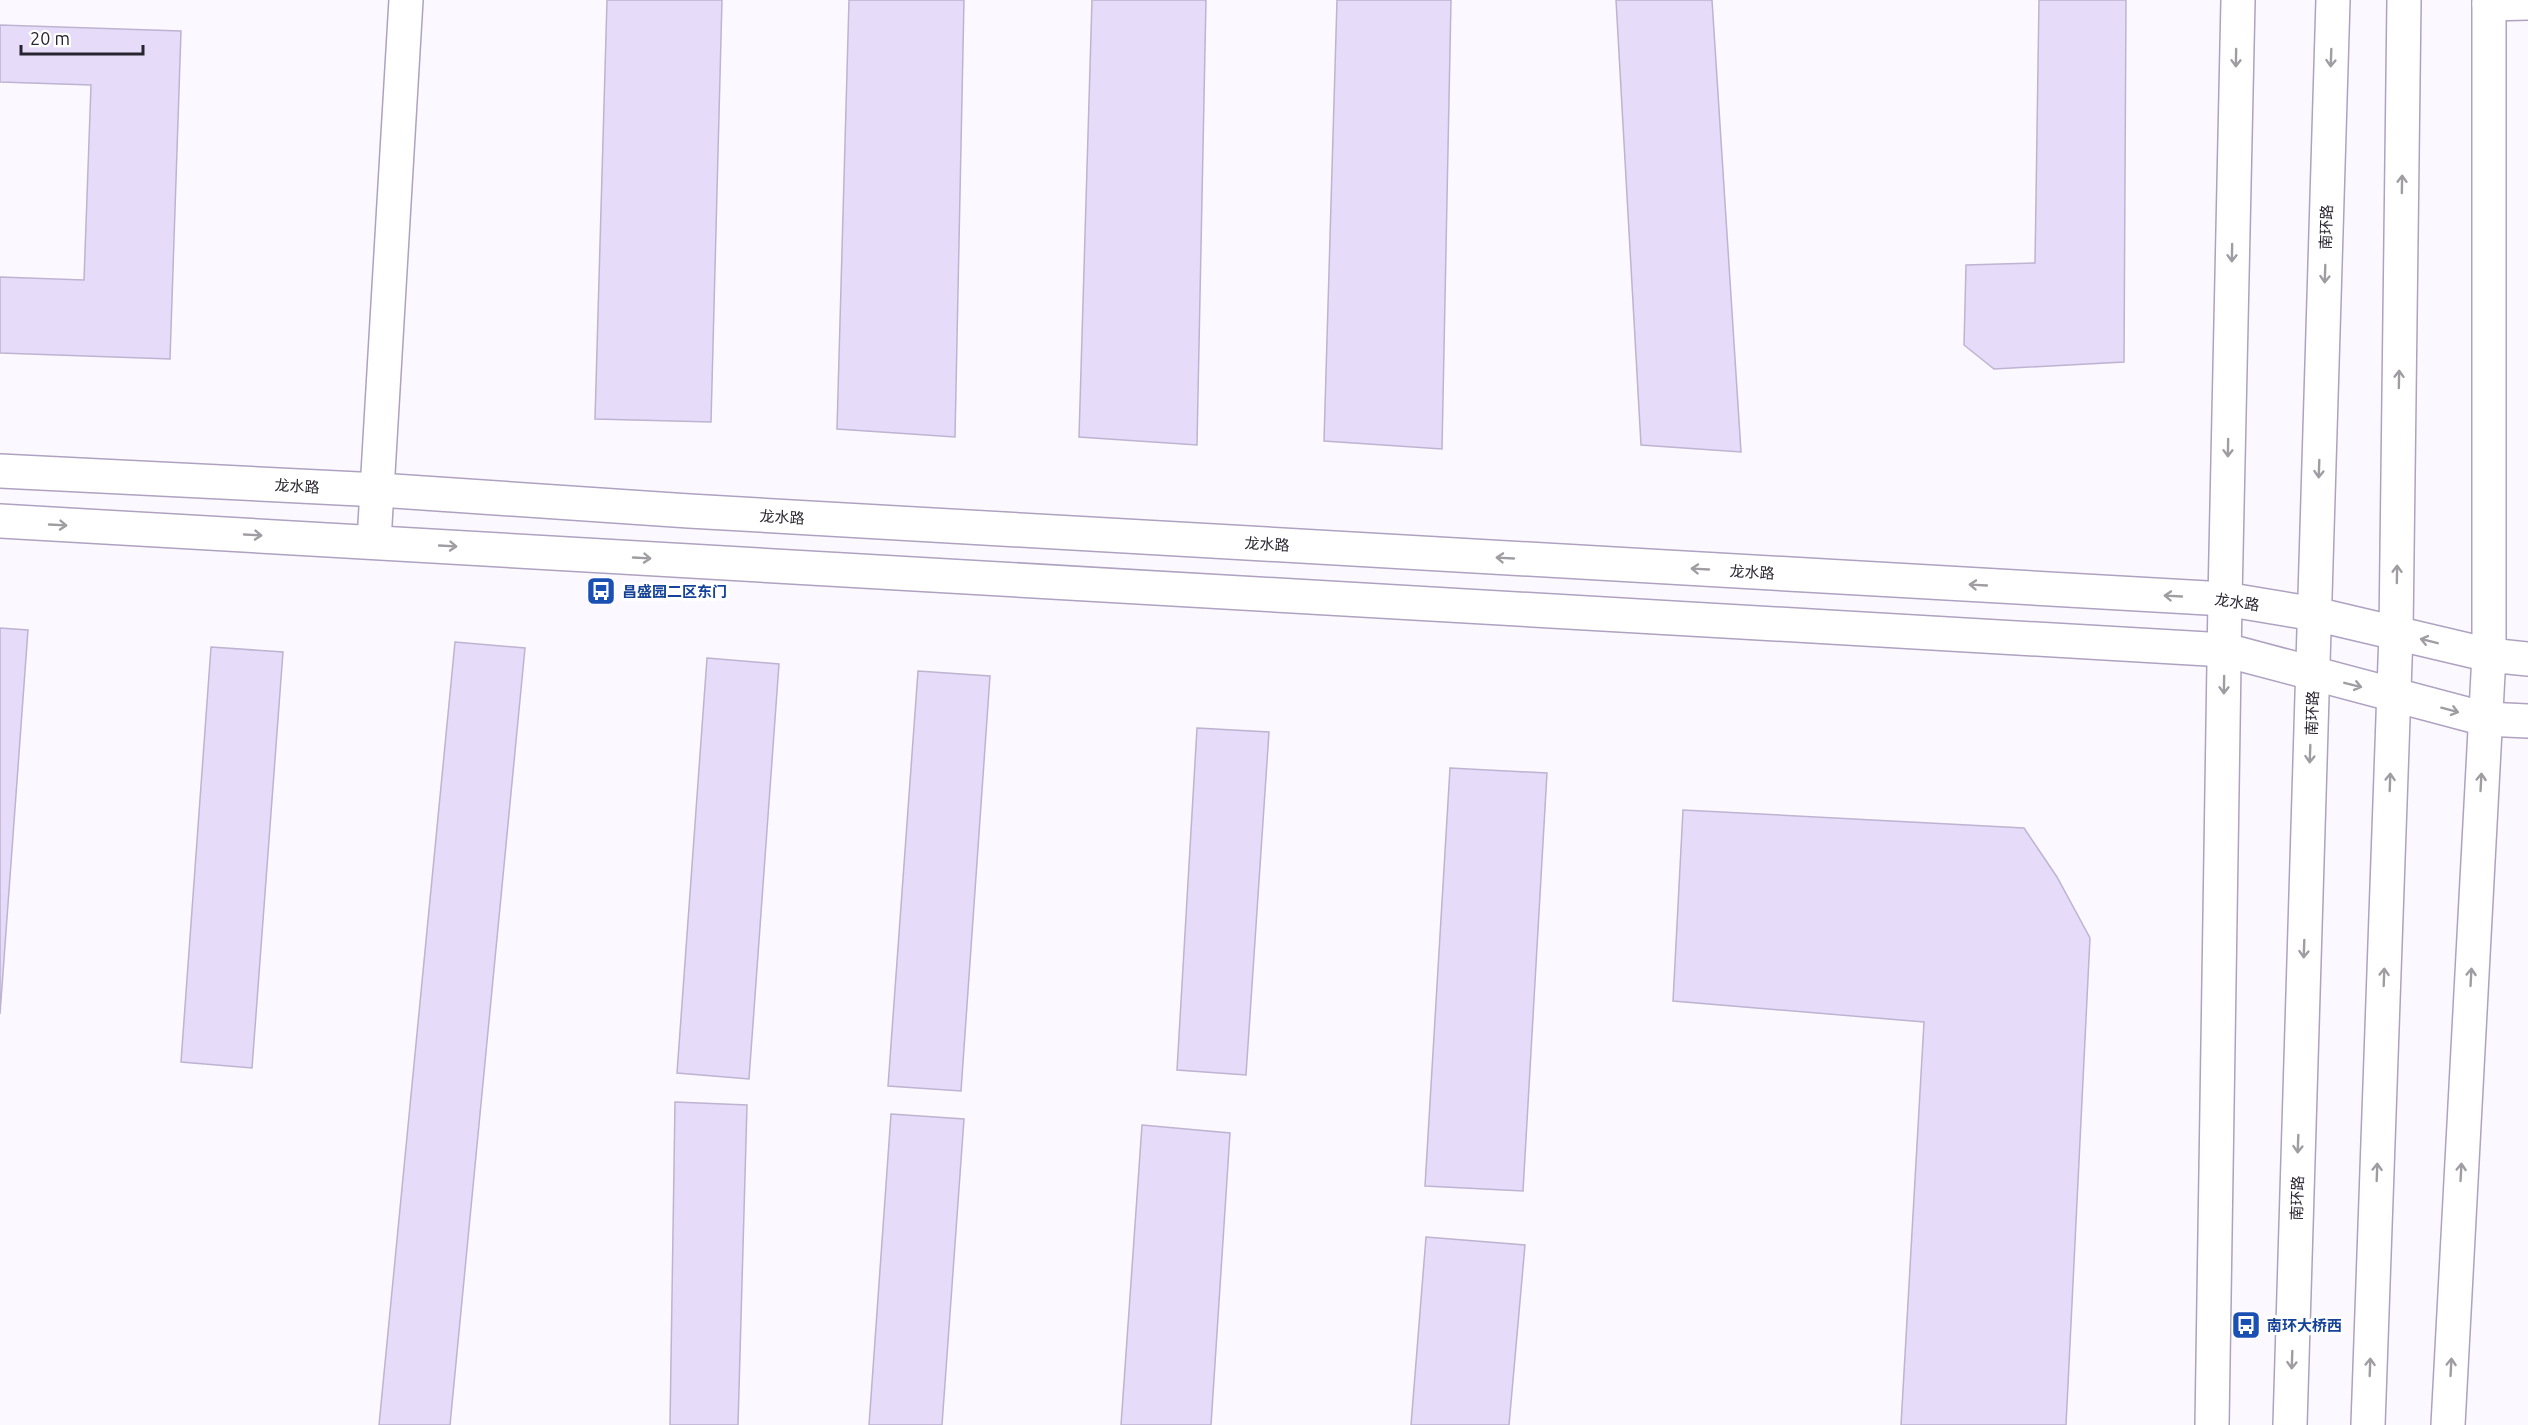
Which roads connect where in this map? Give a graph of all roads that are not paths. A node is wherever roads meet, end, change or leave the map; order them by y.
1 (406, 0) edge
2 (2238, 0) edge
3 (2333, 0) edge
4 (2404, 0) edge
5 (2489, 2) edge
6 (2528, 3) edge
7 (0, 471) edge
8 (379, 490) junction
9 (0, 521) edge
10 (374, 541) junction
11 (2225, 598) junction
12 (2314, 614) junction
13 (2396, 633) junction
14 (2225, 650) junction
15 (2489, 655) junction
16 (2528, 659) edge
17 (2313, 675) junction
18 (2393, 695) junction
19 (2485, 719) junction
20 (2528, 721) edge
21 (2212, 1425) edge
22 (2290, 1425) edge
23 (2368, 1425) edge
24 (2448, 1425) edge

1 - 8 street
2 -> 11 street
3 -> 12 street, 南环路
13 -> 4 street
5 - 6 street
5 - 15 street
7 - 8 street, 龙水路
8 - 10 street
11 -> 8 street, 龙水路
9 -> 10 street
10 -> 14 street
11 - 12 street, 龙水路
11 - 14 street
12 - 13 street, 龙水路
12 - 17 street, 南环路
15 -> 13 street, 龙水路
13 - 18 street
14 - 17 street
14 -> 21 street
15 - 16 street, 龙水路
15 - 19 street
17 -> 18 street
17 -> 22 street, 南环路
18 -> 19 street
23 -> 18 street
19 - 20 street
24 -> 19 street

